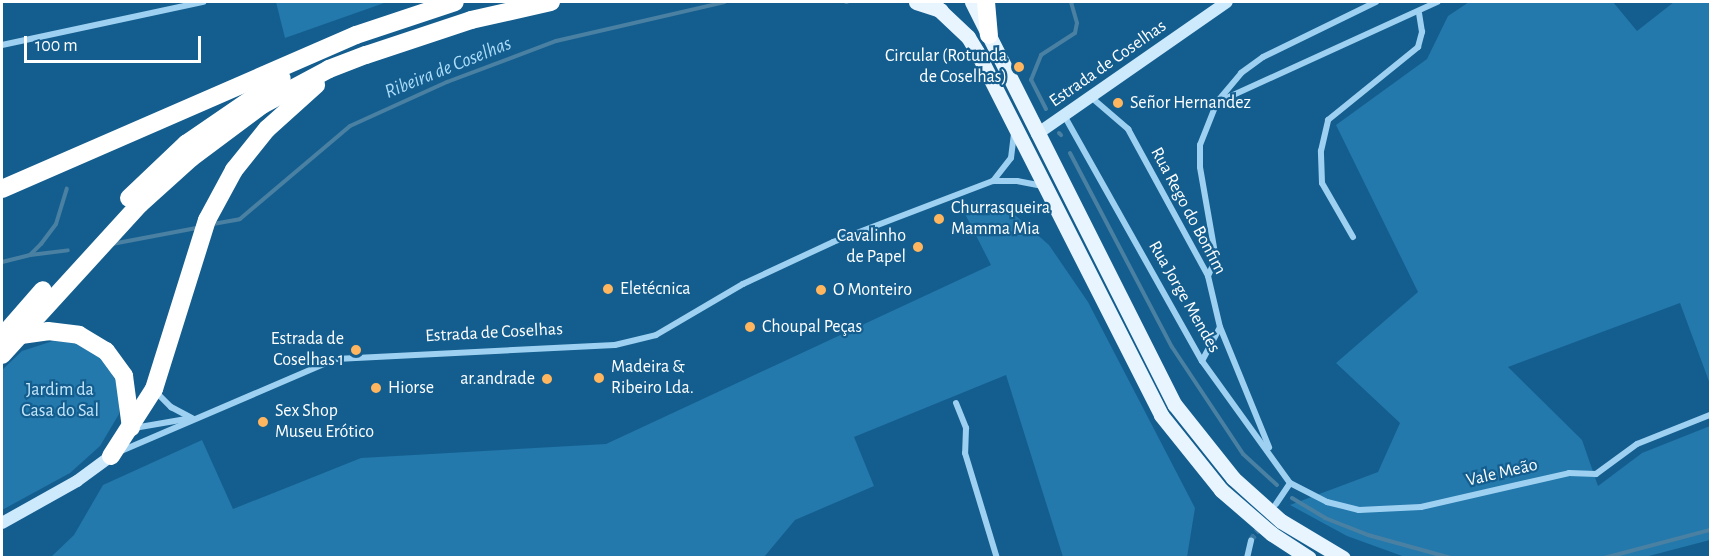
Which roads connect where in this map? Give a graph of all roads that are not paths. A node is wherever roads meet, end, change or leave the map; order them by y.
1 (203, 2) edge
2 (455, 2) edge
3 (551, 2) edge
4 (916, 2) edge
5 (972, 2) edge
6 (986, 2) edge
7 (1227, 2) edge
8 (1376, 2) edge
9 (1437, 2) edge
10 (938, 6) edge
11 (1419, 13) junction
12 (356, 35) junction
13 (989, 35) junction
14 (2, 45) edge
15 (366, 55) junction
16 (1092, 98) junction
17 (1217, 102) junction
18 (1065, 117) junction
19 (1015, 130) junction
20 (1037, 134) junction
21 (993, 181) junction
22 (1043, 186) junction
23 (2, 189) edge
24 (1353, 237) dead end
25 (1208, 276) junction
26 (1220, 327) junction
27 (21, 335) junction
28 (3, 347) edge
29 (1202, 361) junction
30 (154, 389) junction
31 (956, 403) dead end
32 (1710, 415) edge
33 (193, 418) junction
34 (131, 428) junction
35 (1272, 453) junction
36 (111, 456) junction
37 (1290, 483) junction
38 (1276, 504) tunnel mouth
39 (2, 523) edge
40 (1251, 540) tunnel mouth
41 (997, 558) edge
42 (1246, 558) edge
43 (1309, 558) edge
44 (1343, 558) edge

1 - 14 street
2 - 12 highway
3 - 15 highway
4 - 10 main road
5 - 13 main road
6 - 13 highway
7 - 16 street, Estrada de Coselhas
8 - 17 street
9 - 11 street
10 - 19 main road
11 - 17 street
11 - 24 street
12 - 23 highway
12 - 28 highway
13 - 20 main road
15 - 27 highway
15 - 30 highway
16 - 18 street, Estrada de Coselhas
16 - 25 street, Rua Rego do Bonfim
17 - 25 street
18 - 20 street, Estrada de Coselhas
18 - 29 street, Rua Jorge Mendes
19 - 21 street
19 - 22 main road
20 - 44 main road
21 - 22 street, Estrada de Coselhas
21 - 33 street, Estrada de Coselhas
22 - 43 main road
25 - 26 street, Rua Rego do Bonfim
26 - 29 street
26 - 35 street, Rua Rego do Bonfim
27 - 28 highway
27 - 34 highway
29 - 35 street, Rua Jorge Mendes
30 - 33 street
30 - 34 highway
31 - 41 street
32 - 37 street, Vale Meão
33 - 34 street
33 - 36 street, Estrada de Coselhas
34 - 36 highway
35 - 37 street, Rua Jorge Mendes
36 - 39 street, Estrada de Coselhas
37 - 38 street
40 - 42 street

